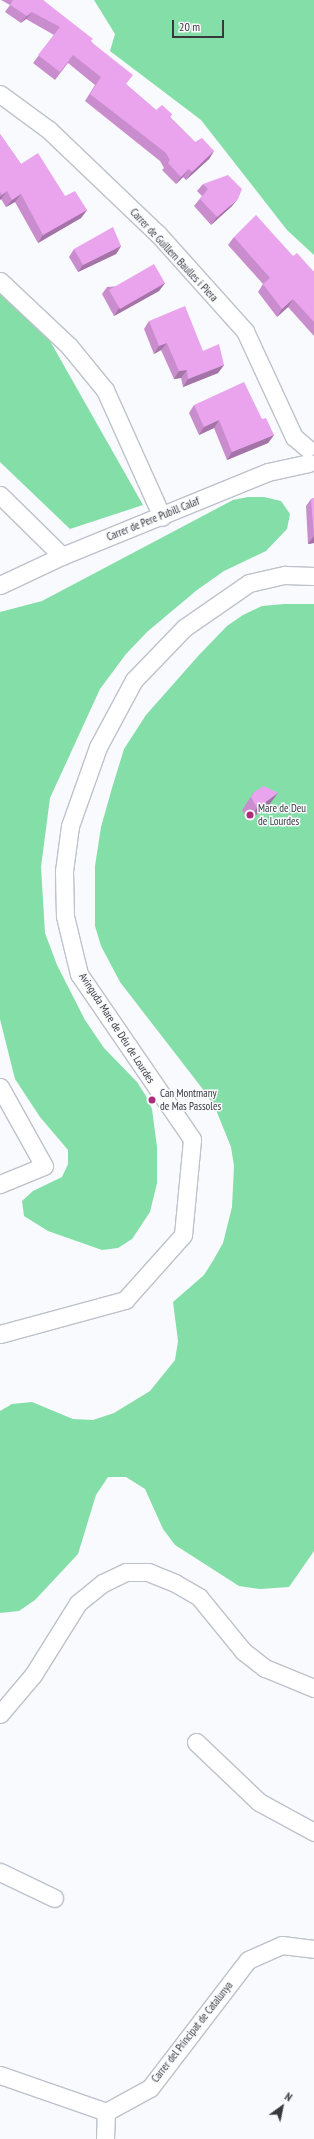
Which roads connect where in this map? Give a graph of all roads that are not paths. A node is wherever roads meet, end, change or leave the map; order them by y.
1 (0, 94) edge
2 (0, 281) edge
3 (311, 454) edge
4 (0, 495) edge
5 (162, 517) junction
6 (62, 556) junction
7 (314, 576) edge
8 (0, 585) edge
9 (0, 1087) edge
10 (0, 1184) edge
11 (1, 1331) edge
12 (314, 1688) edge
13 (0, 1714) edge
14 (196, 1742) dead end
15 (314, 1832) edge
16 (0, 1872) edge
17 (54, 1898) dead end
18 (314, 1949) edge
19 (0, 2074) edge
20 (106, 2112) junction
21 (105, 2139) edge

1 - 3 street, Carrer de Guillem Baulles i Piera
2 - 5 street
3 - 5 street, Carrer de Pere Pubill Calaf
4 - 6 street
5 - 6 street, Carrer de Pere Pubill Calaf
6 - 8 street, Carrer de Pere Pubill Calaf
7 - 11 street, Avinguda Mare de Déu de Lourdes
9 - 10 street
12 - 13 street
14 - 15 street
16 - 17 street
18 - 20 street, Carrer del Principat de Catalunya
19 - 20 street
20 - 21 street

